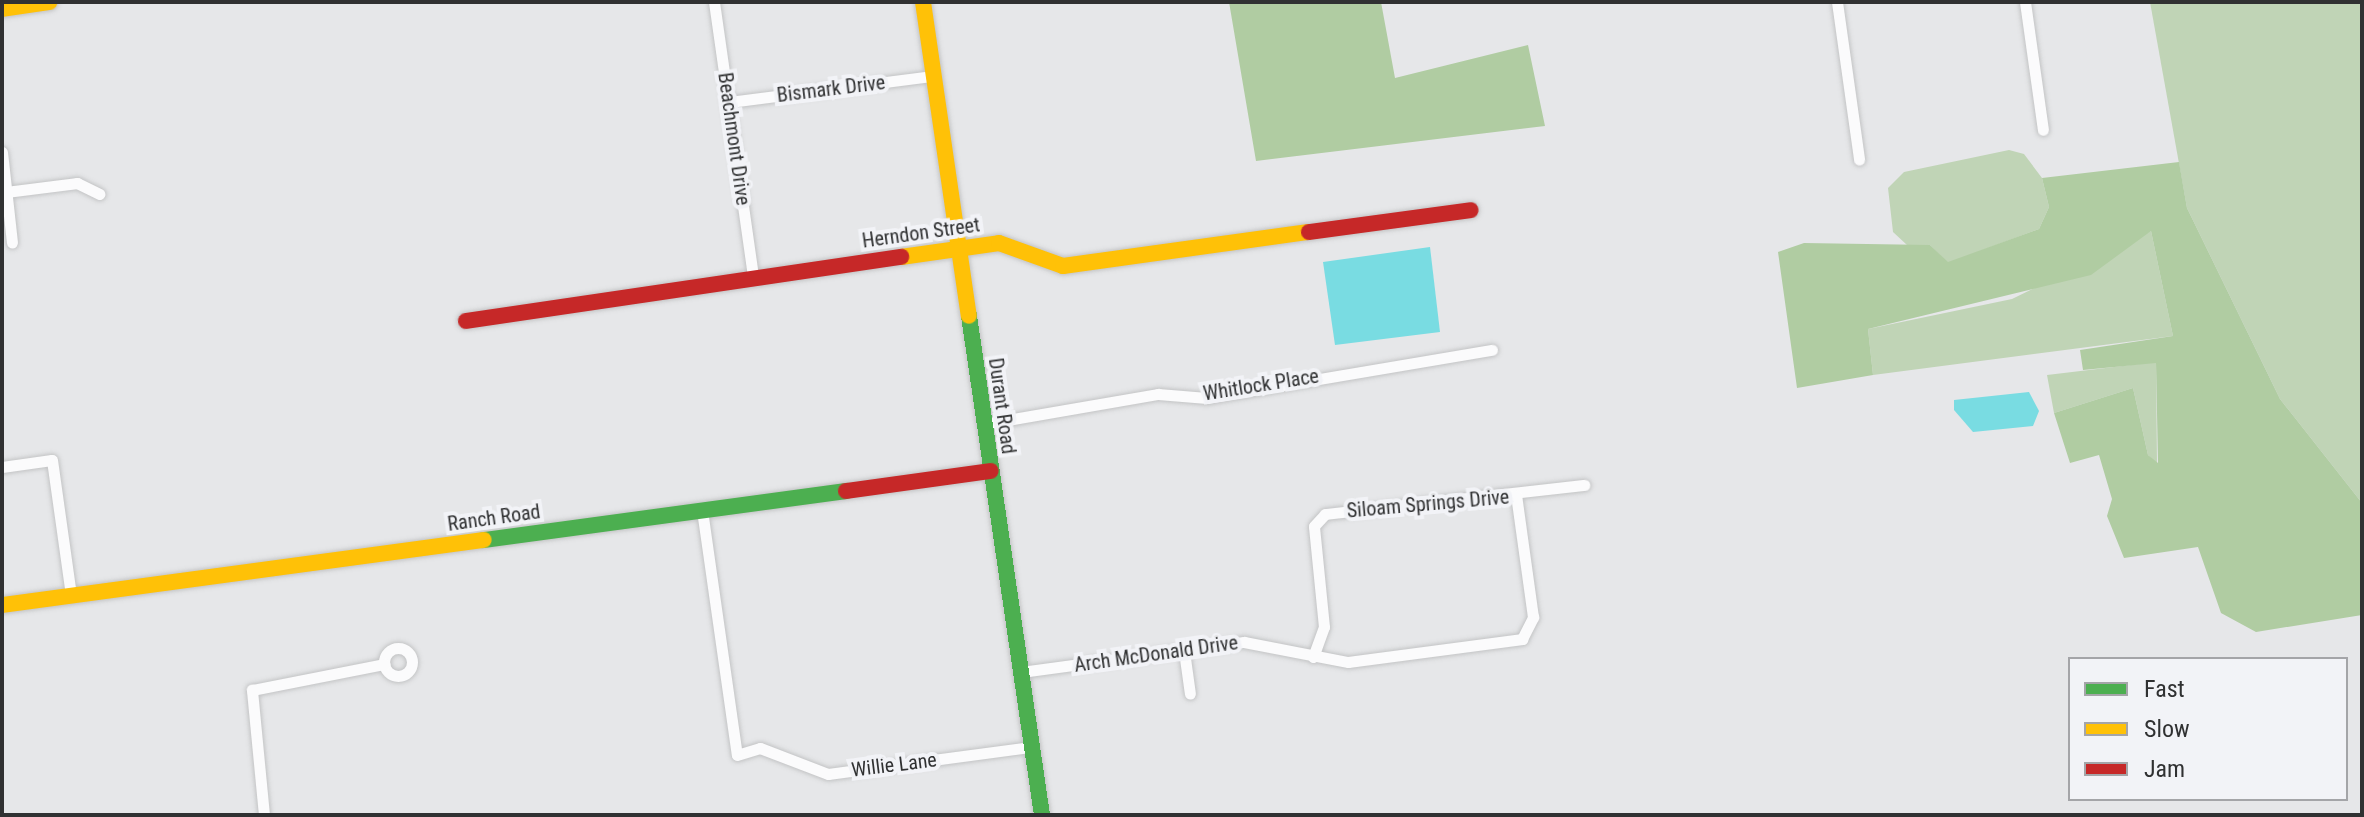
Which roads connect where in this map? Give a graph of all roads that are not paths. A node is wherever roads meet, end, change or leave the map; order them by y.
1 (49, 2) edge
2 (714, 2) edge
3 (923, 2) edge
4 (1837, 2) edge
5 (2025, 2) edge
6 (2, 9) edge
7 (933, 76) junction
8 (729, 102) junction
9 (2043, 130) dead end
10 (2, 152) edge
11 (1859, 159) dead end
12 (6, 192) junction
13 (100, 194) dead end
14 (1471, 210) dead end
15 (12, 242) dead end
16 (960, 248) junction
17 (753, 276) junction
18 (466, 321) dead end
19 (1492, 350) dead end
20 (984, 424) junction
21 (2, 467) edge
22 (991, 471) junction
23 (1584, 485) dead end
24 (1516, 495) junction
25 (702, 510) junction
26 (71, 595) junction
27 (2, 605) edge
28 (1184, 651) junction
29 (1313, 657) junction
30 (384, 664) dead end
31 (1021, 672) junction
32 (1190, 694) dead end
33 (1031, 747) junction
34 (264, 815) edge
35 (1042, 815) edge

1 - 6 street
2 - 8 street, Beachmont Drive
3 - 7 street, Durant Road
4 - 11 street
5 - 9 street
7 - 8 street, Bismark Drive
7 - 16 street, Durant Road
8 - 17 street, Beachmont Drive
10 - 12 street
12 - 13 street
12 - 15 street
14 - 16 street, Herndon Street
16 - 17 street, Herndon Street
16 - 20 street, Durant Road
17 - 18 street, Herndon Street
19 - 20 street, Whitlock Place
20 - 22 street, Durant Road
21 - 26 street
22 - 25 street, Ranch Road
22 - 31 street, Durant Road
23 - 24 street, Siloam Springs Drive
24 - 29 street, Siloam Springs Drive
24 - 29 street, Arch McDonald Drive
25 - 26 street, Ranch Road
25 - 33 street, Willie Lane
26 - 27 street, Ranch Road
28 - 29 street, Arch McDonald Drive
28 - 31 street, Arch McDonald Drive
28 - 32 street
30 - 34 street
31 - 33 street, Durant Road
33 - 35 street, Durant Road

